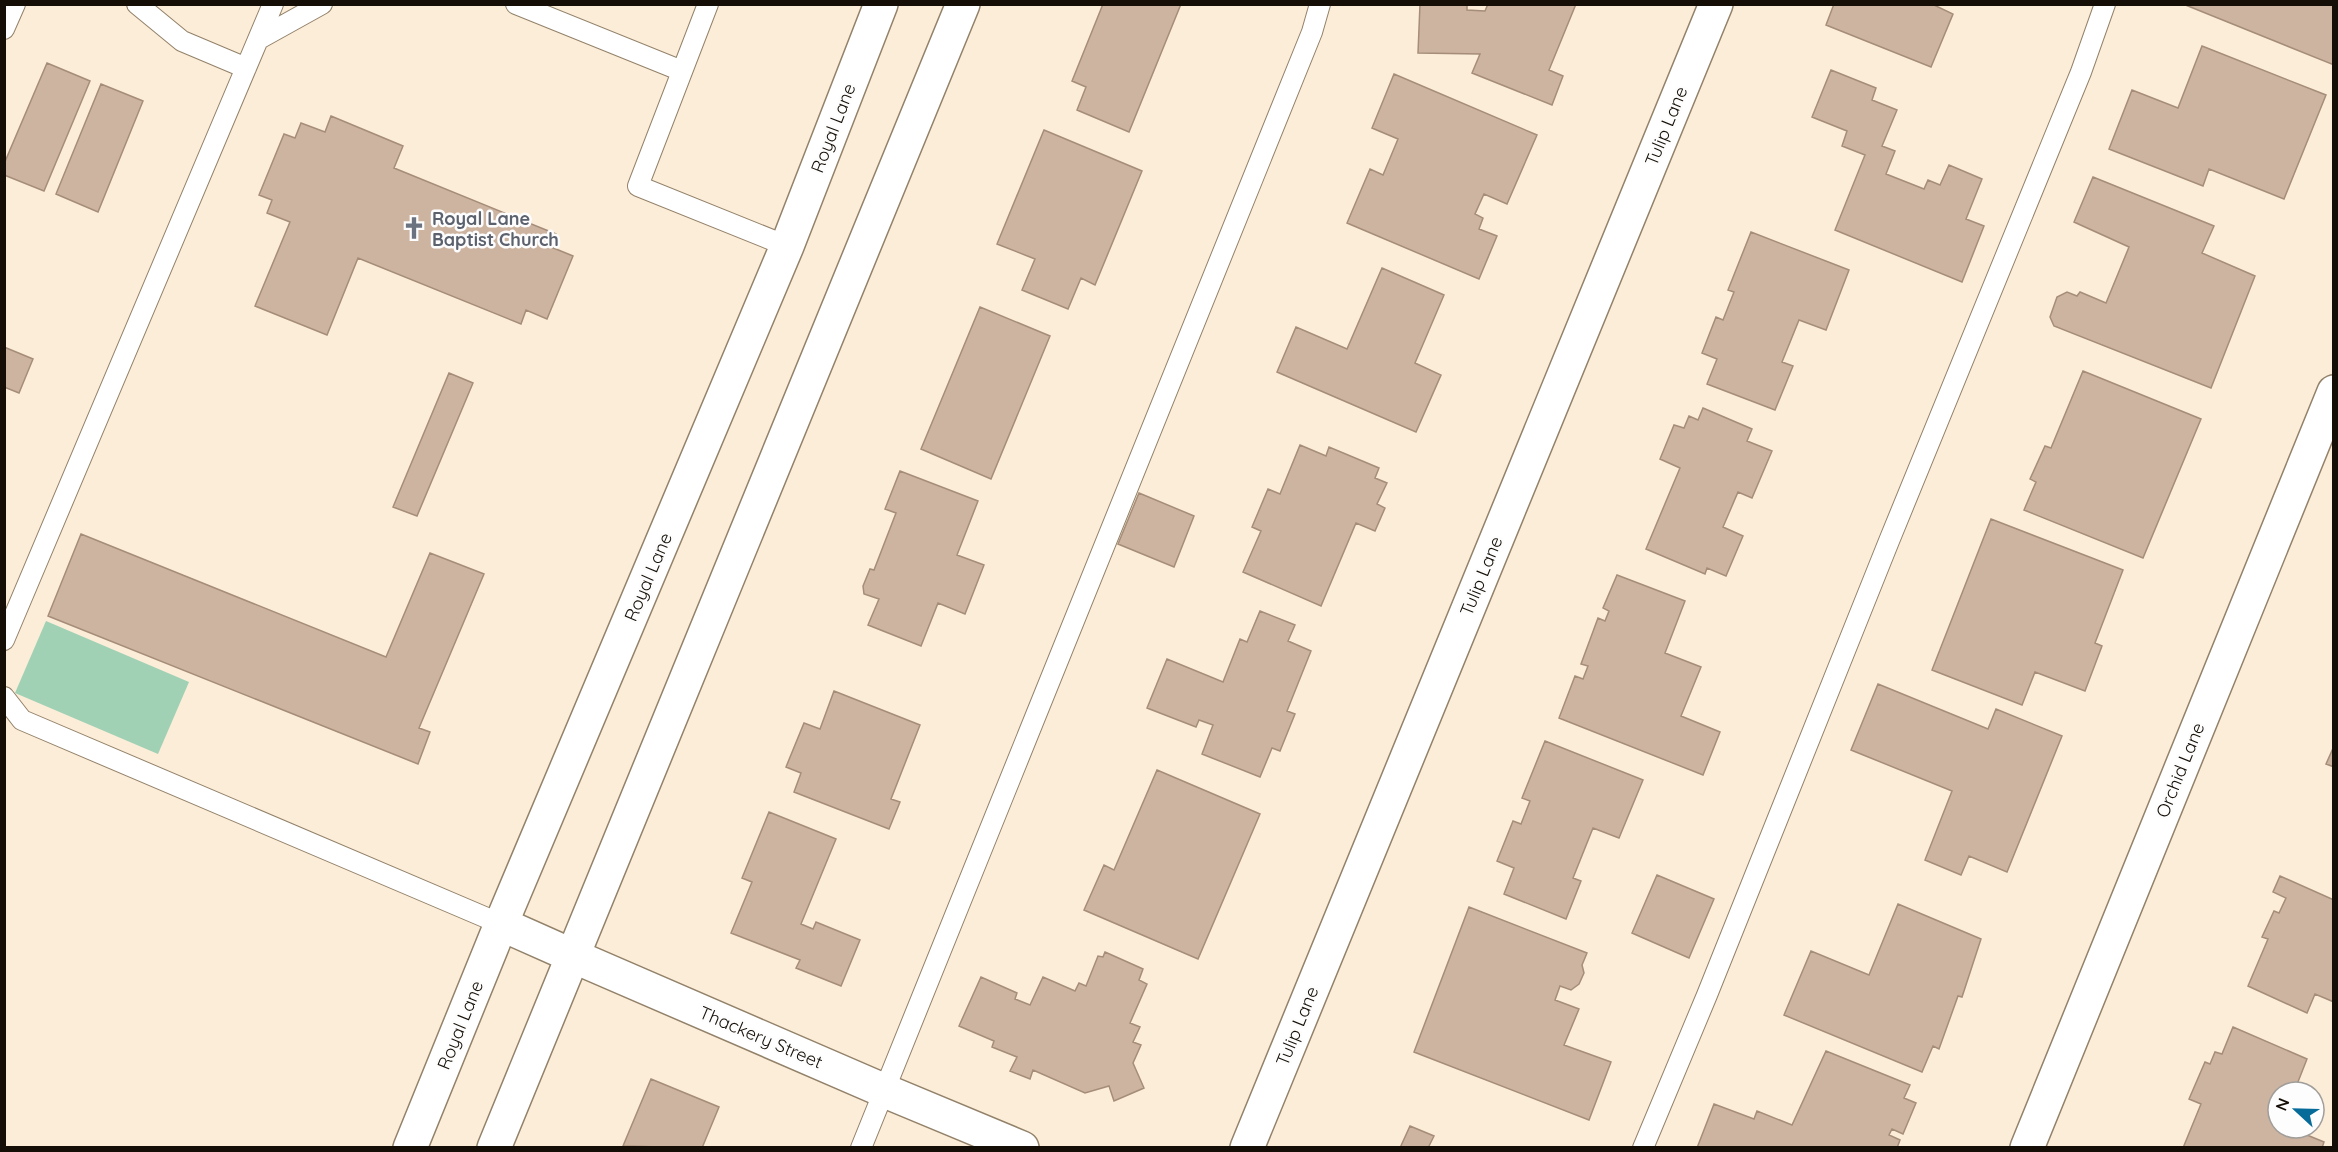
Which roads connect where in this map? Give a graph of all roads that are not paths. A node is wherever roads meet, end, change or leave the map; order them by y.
1 (15, 4) edge
2 (138, 4) edge
3 (273, 4) edge
4 (322, 4) edge
5 (516, 4) edge
6 (708, 4) edge
7 (881, 4) edge
8 (963, 4) edge
9 (1320, 4) edge
10 (1716, 4) edge
11 (2105, 4) edge
12 (4, 29) edge
13 (259, 39) junction
14 (246, 68) junction
15 (682, 71) junction
16 (787, 246) junction
17 (2334, 392) edge
18 (4, 640) edge
19 (4, 697) edge
20 (501, 924) junction
21 (573, 956) junction
22 (885, 1091) junction
23 (410, 1148) edge
24 (494, 1148) edge
25 (861, 1148) edge
26 (1022, 1148) edge
27 (1247, 1148) edge
28 (1643, 1148) edge
29 (2027, 1148) edge

1 - 12 lane
2 - 14 lane
3 - 13 lane
4 - 13 lane
5 - 15 lane
6 - 15 lane
7 - 16 street, Royal Lane
8 - 21 street
9 - 22 lane
10 - 27 street, Tulip Lane
11 - 28 lane
13 - 14 lane
14 - 18 lane
15 - 16 lane
16 - 20 street, Royal Lane
17 - 29 street, Orchid Lane
19 - 20 lane
20 - 21 street, Thackery Street
20 - 23 street, Royal Lane
21 - 22 street, Thackery Street
21 - 24 street
22 - 25 lane
22 - 26 street, Thackery Street

